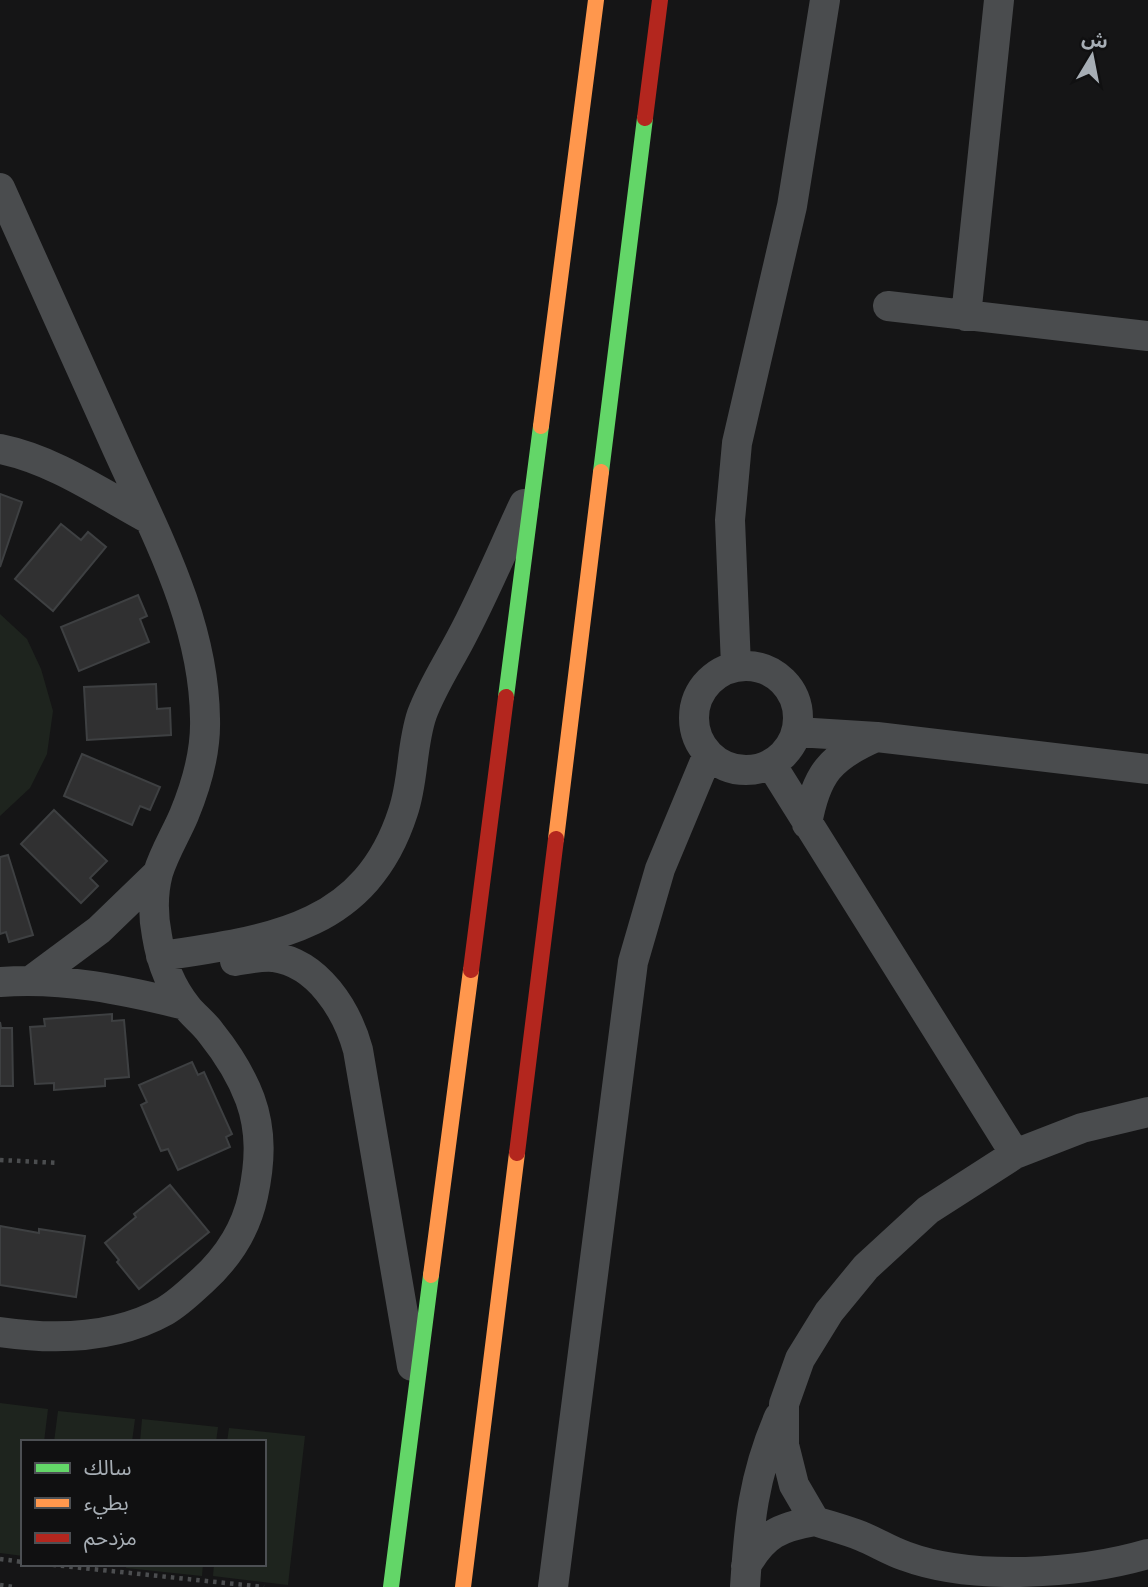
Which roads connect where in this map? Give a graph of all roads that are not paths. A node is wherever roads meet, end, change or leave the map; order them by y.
1 (596, 0) edge
2 (660, 0) edge
3 (825, 0) edge
4 (999, 0) edge
5 (0, 188) edge
6 (888, 306) dead end
7 (966, 316) junction
8 (1148, 336) edge
9 (0, 449) edge
10 (533, 484) junction
11 (149, 519) junction
12 (736, 666) junction
13 (797, 732) junction
14 (877, 737) junction
15 (708, 754) junction
16 (771, 764) junction
17 (1148, 769) edge
18 (807, 824) junction
19 (158, 873) junction
20 (282, 946) junction
21 (164, 964) junction
22 (33, 979) junction
23 (0, 982) edge
24 (185, 1005) junction
25 (1148, 1112) edge
26 (1015, 1154) junction
27 (0, 1332) edge
28 (416, 1388) junction
29 (784, 1404) junction
30 (815, 1521) junction
31 (1148, 1554) edge
32 (746, 1576) edge
33 (391, 1587) edge
34 (463, 1587) edge
35 (553, 1587) edge

1 - 10 main road
2 - 34 main road
3 - 12 street
4 - 7 street
5 - 11 street
6 - 7 street
7 - 8 street
9 - 11 street
10 - 20 street
10 - 28 main road
11 - 19 street
12 - 13 street
12 - 15 street
13 - 14 street
13 - 16 street
14 - 17 street
14 - 18 street
15 - 16 street
15 - 35 street
16 - 18 street
18 - 26 street
19 - 21 street
19 - 22 street
20 - 21 street
20 - 28 street
21 - 24 street
22 - 23 street
22 - 24 street
24 - 27 street
25 - 26 street
26 - 29 street
28 - 33 main road
29 - 30 street
29 - 32 street
30 - 31 street
30 - 32 street

